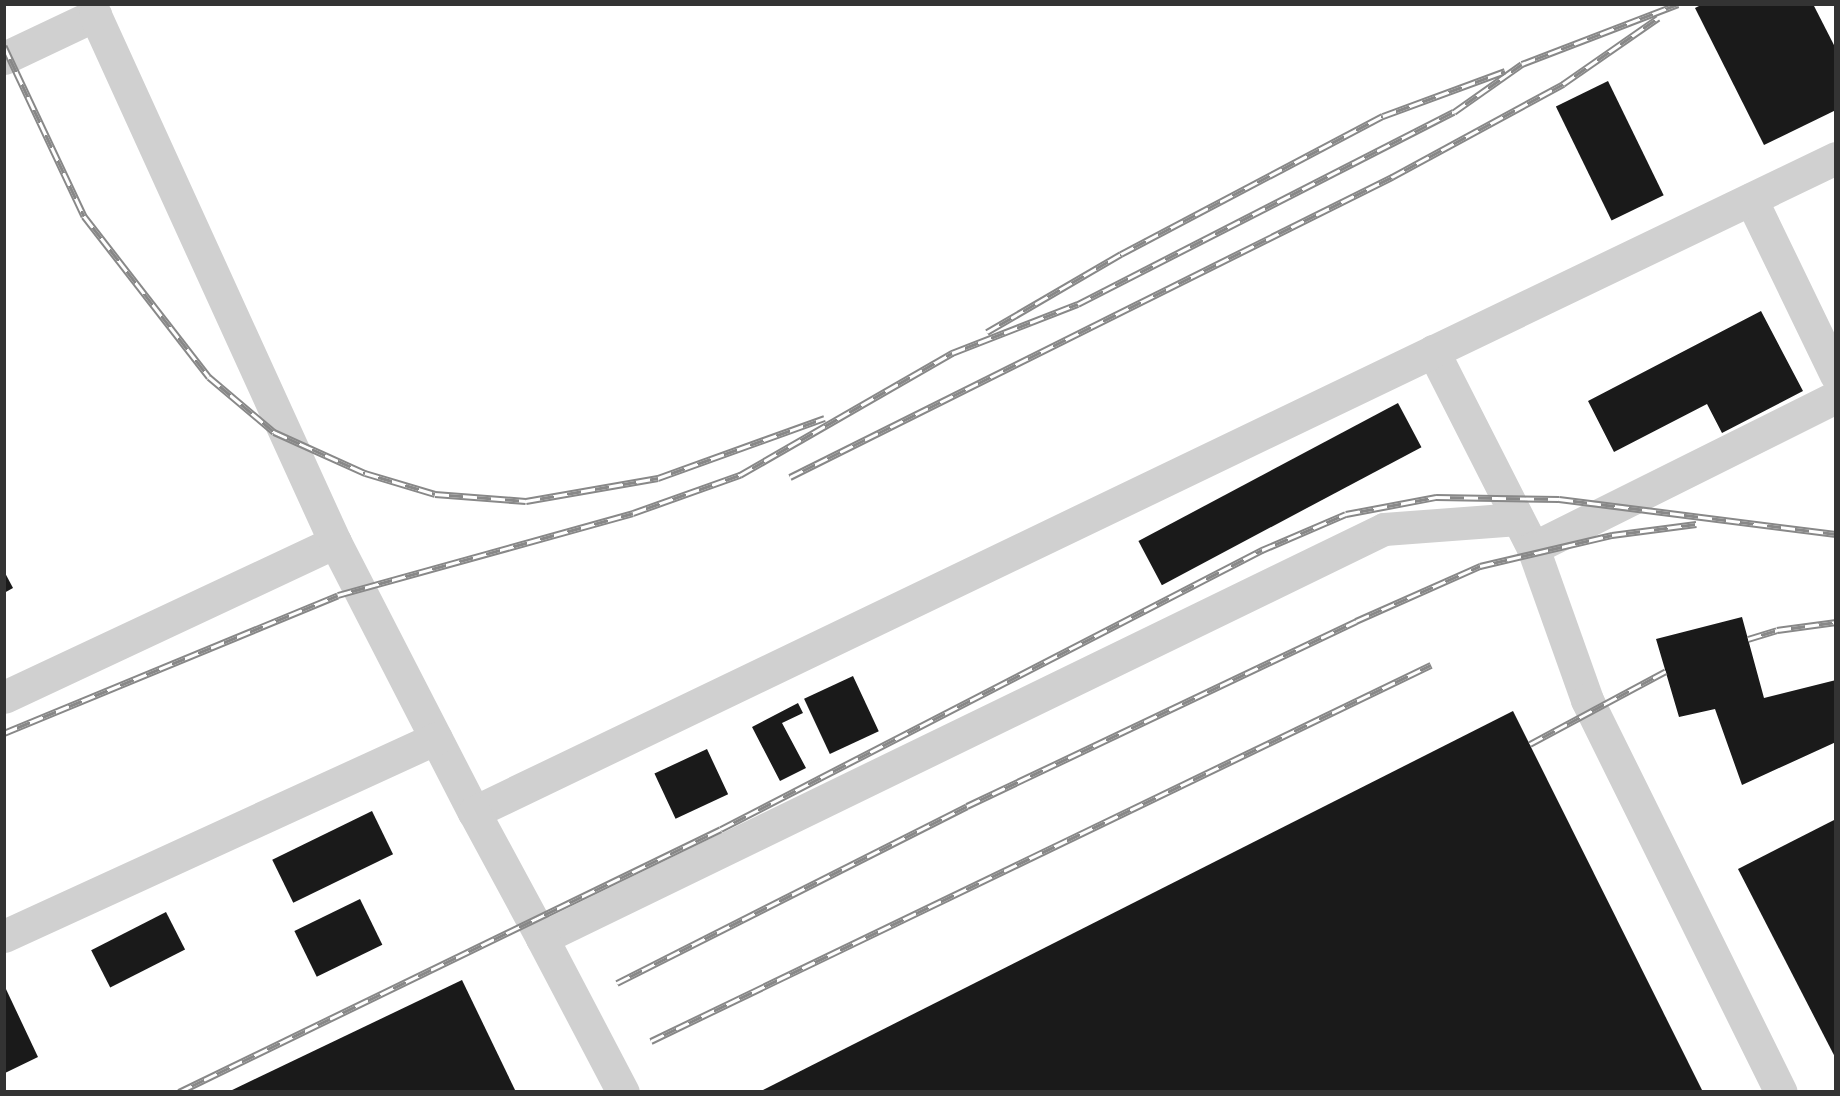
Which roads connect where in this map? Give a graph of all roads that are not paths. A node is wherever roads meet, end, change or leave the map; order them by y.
1 (4, 58) edge
2 (1836, 158) edge
3 (1751, 199) junction
4 (1433, 351) junction
5 (1836, 375) edge
6 (1836, 397) edge
7 (1518, 519) junction
8 (335, 542) junction
9 (1533, 548) junction
10 (4, 697) edge
11 (436, 738) junction
12 (474, 812) junction
13 (4, 936) edge
14 (542, 938) junction
15 (623, 1092) edge
16 (1781, 1092) edge

1 - 8 lane
2 - 3 lane
3 - 4 lane
3 - 5 lane
4 - 7 lane
4 - 12 lane
6 - 9 lane
7 - 9 lane
7 - 14 lane
8 - 10 lane
8 - 11 lane
9 - 16 lane
11 - 12 lane
11 - 13 lane
12 - 14 lane
14 - 15 lane

